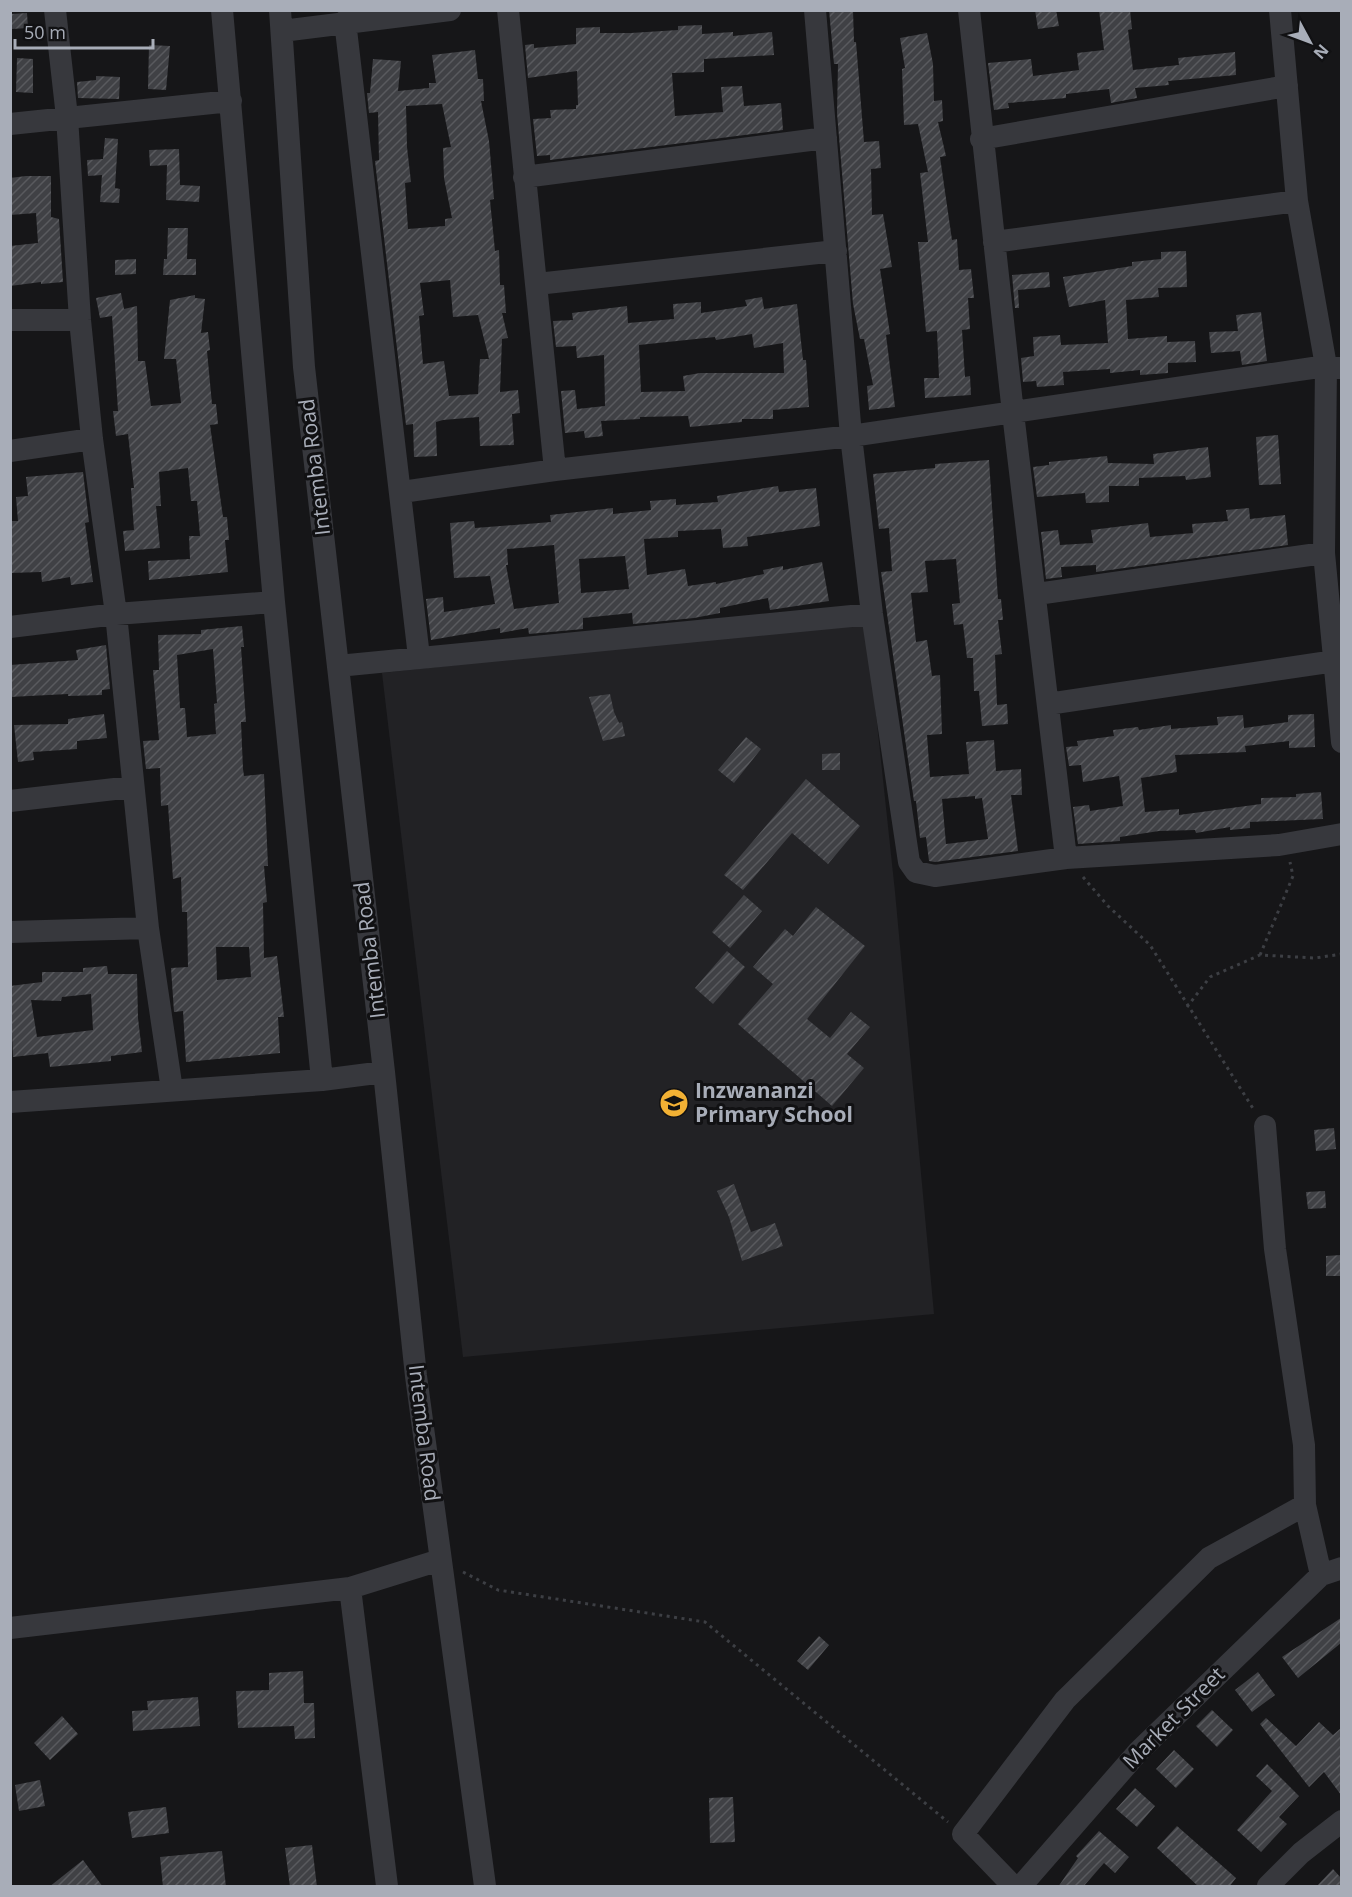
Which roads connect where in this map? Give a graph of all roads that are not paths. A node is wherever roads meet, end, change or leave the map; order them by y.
1 (55, 10) edge
2 (222, 10) edge
3 (450, 10) edge
4 (508, 10) edge
5 (815, 10) edge
6 (969, 10) edge
7 (1280, 10) edge
8 (281, 21) edge
9 (345, 21) junction
10 (1287, 86) junction
11 (231, 101) junction
12 (67, 117) junction
13 (10, 124) edge
14 (826, 138) junction
15 (981, 139) junction
16 (524, 177) junction
17 (1297, 201) junction
18 (994, 242) junction
19 (836, 251) junction
20 (537, 284) junction
21 (10, 320) edge
22 (80, 320) junction
23 (1334, 367) edge
24 (1013, 413) junction
25 (851, 436) junction
26 (92, 439) junction
27 (10, 451) edge
28 (555, 470) junction
29 (402, 492) junction
30 (1324, 553) junction
31 (1037, 594) junction
32 (274, 602) junction
33 (116, 614) junction
34 (872, 614) junction
35 (10, 627) edge
36 (419, 657) junction
37 (1335, 661) junction
38 (338, 666) junction
39 (1048, 704) junction
40 (1341, 742) edge
41 (132, 787) junction
42 (10, 801) edge
43 (1341, 834) edge
44 (1066, 858) junction
45 (148, 928) junction
46 (10, 933) edge
47 (384, 1072) junction
48 (322, 1080) junction
49 (172, 1090) junction
50 (10, 1102) edge
51 (1265, 1126) road end
52 (1305, 1506) junction
53 (440, 1560) junction
54 (1331, 1572) edge
55 (350, 1588) junction
56 (10, 1628) edge
57 (1341, 1821) edge
58 (387, 1887) edge
59 (485, 1887) edge
60 (1013, 1887) edge
61 (1021, 1887) edge
62 (1268, 1887) edge

1 - 12 street
2 - 11 street
3 - 9 street
4 - 16 street
5 - 14 street
6 - 15 street
7 - 10 street
8 - 9 street
8 - 38 street, Intemba Road
9 - 29 street
10 - 15 street
10 - 17 street
11 - 12 street
11 - 32 street
12 - 13 street
12 - 22 street
14 - 16 street
14 - 19 street
15 - 18 street
16 - 20 street
17 - 18 street
17 - 23 street
18 - 24 street
19 - 20 street
19 - 25 street
20 - 28 street
21 - 22 street
22 - 26 street
23 - 24 street
23 - 30 street
24 - 25 street
24 - 31 street
25 - 28 street
25 - 34 street
26 - 27 street
26 - 33 street
28 - 29 street
29 - 36 street
30 - 31 street
30 - 37 street
31 - 39 street
32 - 33 street
32 - 48 street
33 - 35 street
33 - 41 street
34 - 36 street
34 - 44 street
36 - 38 street
37 - 39 street
37 - 40 street
38 - 47 street, Intemba Road
39 - 44 street
41 - 42 street
41 - 45 street
43 - 44 street
45 - 46 street
45 - 49 street
47 - 48 street
47 - 53 street, Intemba Road
48 - 49 street
49 - 50 street
51 - 52 street
52 - 54 street
52 - 60 street
53 - 55 street
53 - 59 street, Intemba Road
54 - 61 street, Market Street
55 - 56 street
55 - 58 street
57 - 62 street

